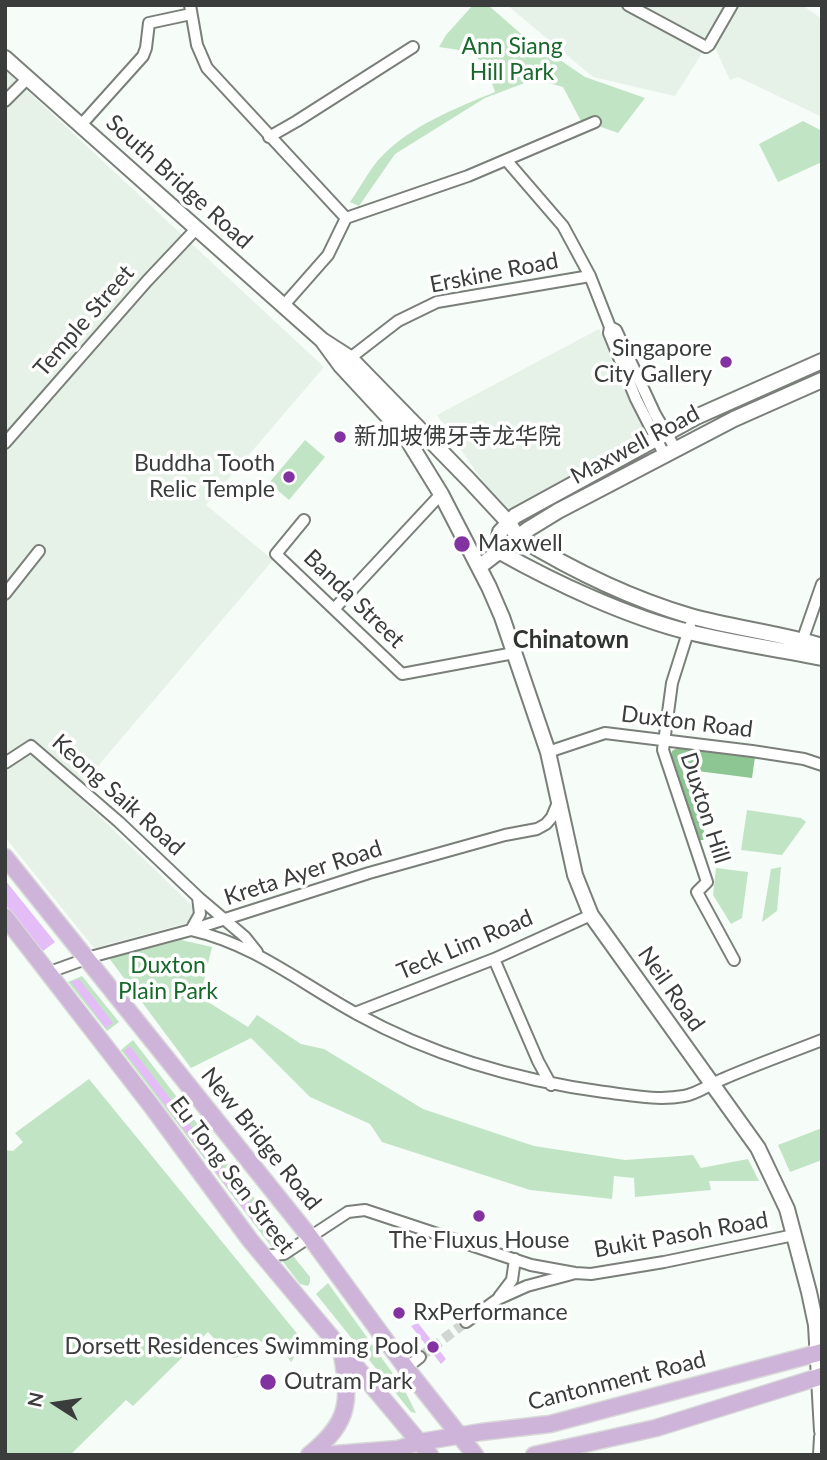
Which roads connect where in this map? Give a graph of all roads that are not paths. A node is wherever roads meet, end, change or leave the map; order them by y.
1 (628, 5) edge
2 (732, 5) edge
3 (191, 10) edge
4 (413, 47) dead end
5 (5, 58) edge
6 (27, 79) junction
7 (5, 101) edge
8 (595, 122) dead end
9 (81, 125) junction
10 (270, 137) junction
11 (506, 161) junction
12 (346, 218) junction
13 (197, 228) junction
14 (590, 276) junction
15 (284, 305) junction
16 (345, 362) junction
17 (815, 364) edge
18 (820, 384) edge
19 (661, 435) junction
20 (5, 443) edge
21 (670, 451) junction
22 (441, 494) junction
23 (304, 520) dead end
24 (508, 522) junction
25 (518, 537) junction
26 (38, 551) dead end
27 (500, 552) junction
28 (479, 567) junction
29 (822, 584) edge
30 (5, 594) edge
31 (335, 608) junction
32 (692, 616) junction
33 (688, 632) junction
34 (800, 646) junction
35 (822, 646) edge
36 (514, 653) junction
37 (822, 658) edge
38 (664, 739) junction
39 (548, 752) junction
40 (5, 763) edge
41 (822, 765) edge
42 (559, 800) junction
43 (5, 857) edge
44 (198, 897) junction
45 (591, 915) junction
46 (5, 917) edge
47 (225, 919) junction
48 (191, 930) junction
49 (258, 954) junction
50 (86, 958) junction
51 (494, 959) junction
52 (734, 960) dead end
53 (47, 973) junction
54 (355, 1013) junction
55 (819, 1043) edge
56 (551, 1085) junction
57 (711, 1086) junction
58 (794, 1235) junction
59 (310, 1237) junction
60 (263, 1256) junction
61 (515, 1259) junction
62 (531, 1265) junction
63 (575, 1273) junction
64 (527, 1286) junction
65 (498, 1299) junction
66 (469, 1319) tunnel mouth
67 (341, 1349) junction
68 (820, 1352) edge
69 (420, 1357) tunnel mouth
70 (406, 1368) junction
71 (821, 1377) edge
72 (822, 1431) edge
73 (459, 1436) junction
74 (822, 1437) edge
75 (425, 1448) edge
76 (567, 1452) edge
77 (309, 1455) edge
78 (323, 1455) edge
79 (475, 1455) edge
80 (534, 1455) edge
81 (821, 1455) edge

1 - 2 street
3 - 9 street
3 - 10 street
4 - 10 street
5 - 6 main road, South Bridge Road
6 - 7 street
6 - 9 main road, South Bridge Road
8 - 11 street
9 - 13 main road, South Bridge Road
10 - 12 street
11 - 12 street
11 - 14 street
12 - 15 street
13 - 15 main road, South Bridge Road
13 - 20 street, Temple Street
14 - 16 street, Erskine Road
14 - 19 street
15 - 16 main road, South Bridge Road
16 - 22 main road, South Bridge Road
16 - 24 main road, South Bridge Road
17 - 18 street
17 - 19 main road, Maxwell Road
18 - 21 main road, Maxwell Road
19 - 21 street
19 - 24 main road, Maxwell Road
21 - 25 main road, Maxwell Road
22 - 28 main road, South Bridge Road
22 - 31 street
23 - 31 street, Banda Street
24 - 25 main road, South Bridge Road
24 - 27 main road
25 - 27 main road, Maxwell Road
25 - 32 main road
26 - 30 street
27 - 28 main road, Maxwell Road
27 - 33 main road
28 - 36 main road, Neil Road
29 - 34 street
31 - 36 street, Banda Street
32 - 33 street, Duxton Hill
32 - 34 main road
33 - 34 main road
33 - 38 street, Duxton Hill
34 - 35 main road
34 - 37 main road
36 - 39 main road, Neil Road
38 - 39 street, Duxton Road
38 - 41 street, Duxton Road
38 - 52 street, Duxton Hill
39 - 42 main road, Neil Road
40 - 44 street, Keong Saik Road
42 - 45 main road, Neil Road
42 - 47 street, Kreta Ayer Road
43 - 50 main road, New Bridge Road
44 - 47 street, Keong Saik Road
44 - 48 street
45 - 51 street, Teck Lim Road
45 - 57 main road, Neil Road
46 - 53 main road, Eu Tong Sen Street
47 - 48 street, Kreta Ayer Road
47 - 49 street, Keong Saik Road
48 - 49 street, Keong Saik Road
48 - 50 street, Kreta Ayer Road
49 - 54 street, Keong Saik Road
50 - 53 street, Kreta Ayer Road
50 - 59 main road, New Bridge Road
51 - 54 street, Teck Lim Road
51 - 56 street
53 - 60 main road, Eu Tong Sen Street
54 - 56 street, Keong Saik Road
55 - 57 street, Keong Saik Road
56 - 57 street, Keong Saik Road
57 - 58 main road, Neil Road
58 - 63 street, Bukit Pasoh Road
58 - 68 main road, Neil Road
59 - 60 street, Bukit Pasoh Road
59 - 61 street, Bukit Pasoh Road
59 - 70 main road, New Bridge Road
60 - 67 main road, Eu Tong Sen Street
61 - 62 street, Bukit Pasoh Road
61 - 65 street, Bukit Pasoh Road
62 - 63 street, Bukit Pasoh Road
62 - 64 street
63 - 64 street, Bukit Pasoh Road
64 - 65 street, Bukit Pasoh Road
65 - 66 street, Bukit Pasoh Road
67 - 75 main road, Eu Tong Sen Street
67 - 77 main road
68 - 71 main road, Neil Road
68 - 73 main road, Cantonment Road
69 - 70 street
70 - 73 main road, New Bridge Road
71 - 72 main road, Neil Road
71 - 76 main road
73 - 75 main road, Cantonment Road
73 - 79 main road, New Bridge Road
74 - 81 main road
75 - 78 main road, Cantonment Road
76 - 80 main road

